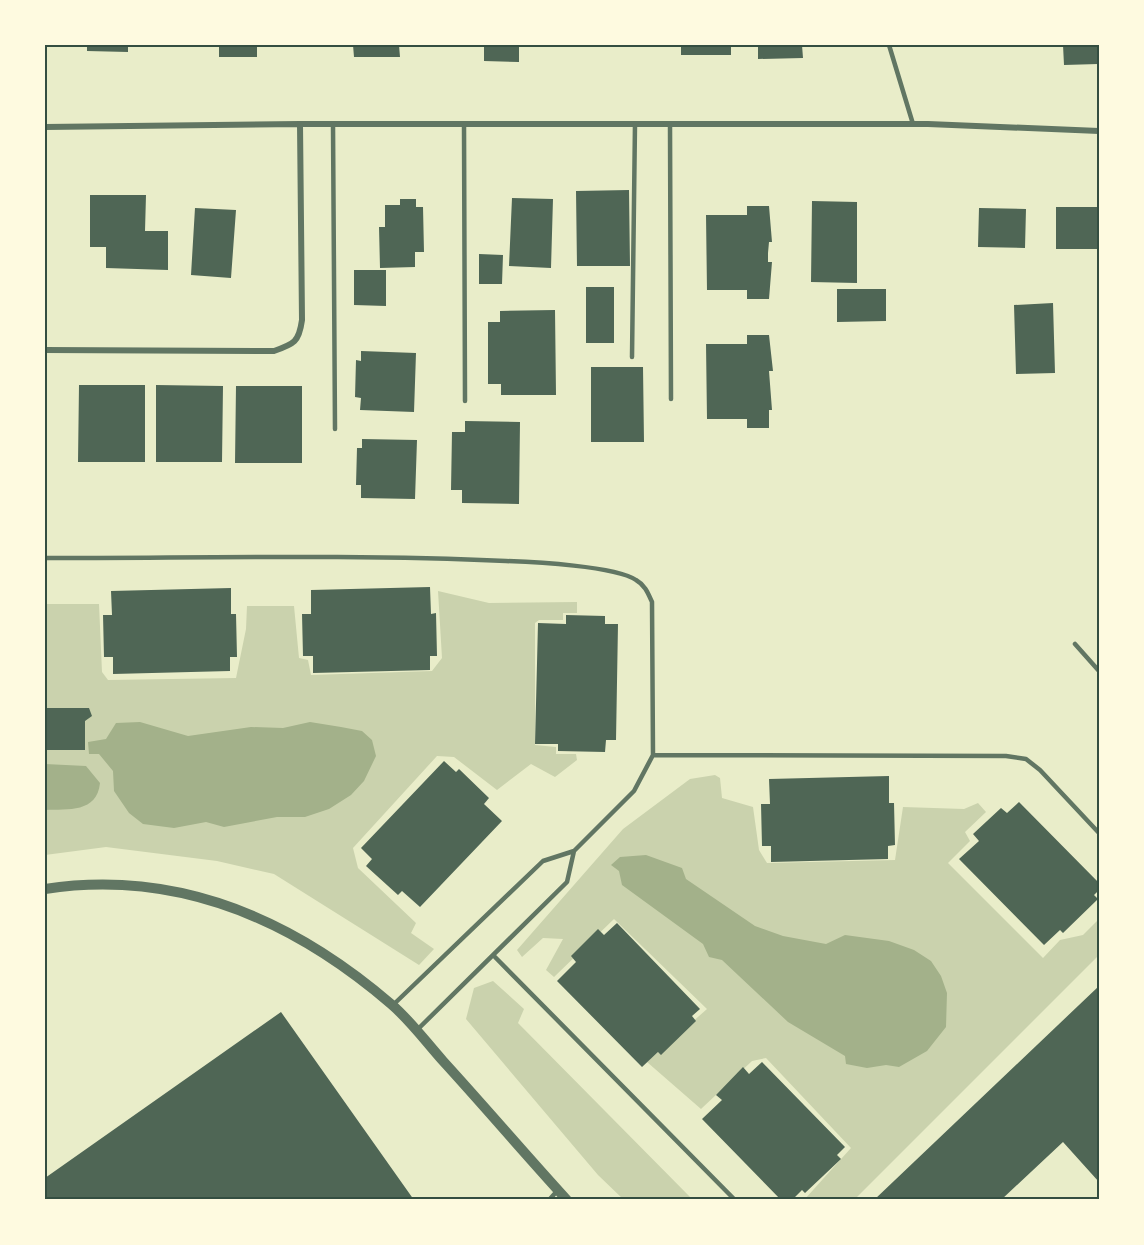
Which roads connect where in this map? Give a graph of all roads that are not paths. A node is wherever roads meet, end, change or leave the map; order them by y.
1 (889, 45) edge
2 (300, 124) junction
3 (333, 124) junction
4 (464, 124) junction
5 (635, 124) junction
6 (670, 124) junction
7 (913, 124) junction
8 (45, 127) edge
9 (1099, 130) edge
10 (45, 350) edge
11 (632, 357) dead end
12 (671, 399) dead end
13 (465, 401) dead end
14 (335, 429) dead end
15 (45, 558) edge
16 (1075, 644) dead end
17 (1099, 671) edge
18 (653, 755) junction
19 (1099, 833) edge
20 (574, 851) junction
21 (45, 889) edge
22 (494, 956) junction
23 (392, 1005) junction
24 (416, 1031) junction
25 (558, 1191) junction
26 (549, 1200) edge
27 (567, 1200) edge
28 (735, 1200) edge

1 - 7 lane
2 - 3 street
2 - 8 street
2 - 10 street
3 - 4 street
3 - 14 lane
4 - 5 street
4 - 13 lane
5 - 6 street
5 - 11 lane
6 - 7 street
6 - 12 lane
7 - 9 street
15 - 18 lane
16 - 17 lane
18 - 19 lane
18 - 20 lane
20 - 22 lane
20 - 23 lane
21 - 23 street
22 - 24 lane
22 - 28 lane
23 - 24 street
24 - 25 street
25 - 26 lane
25 - 27 street

